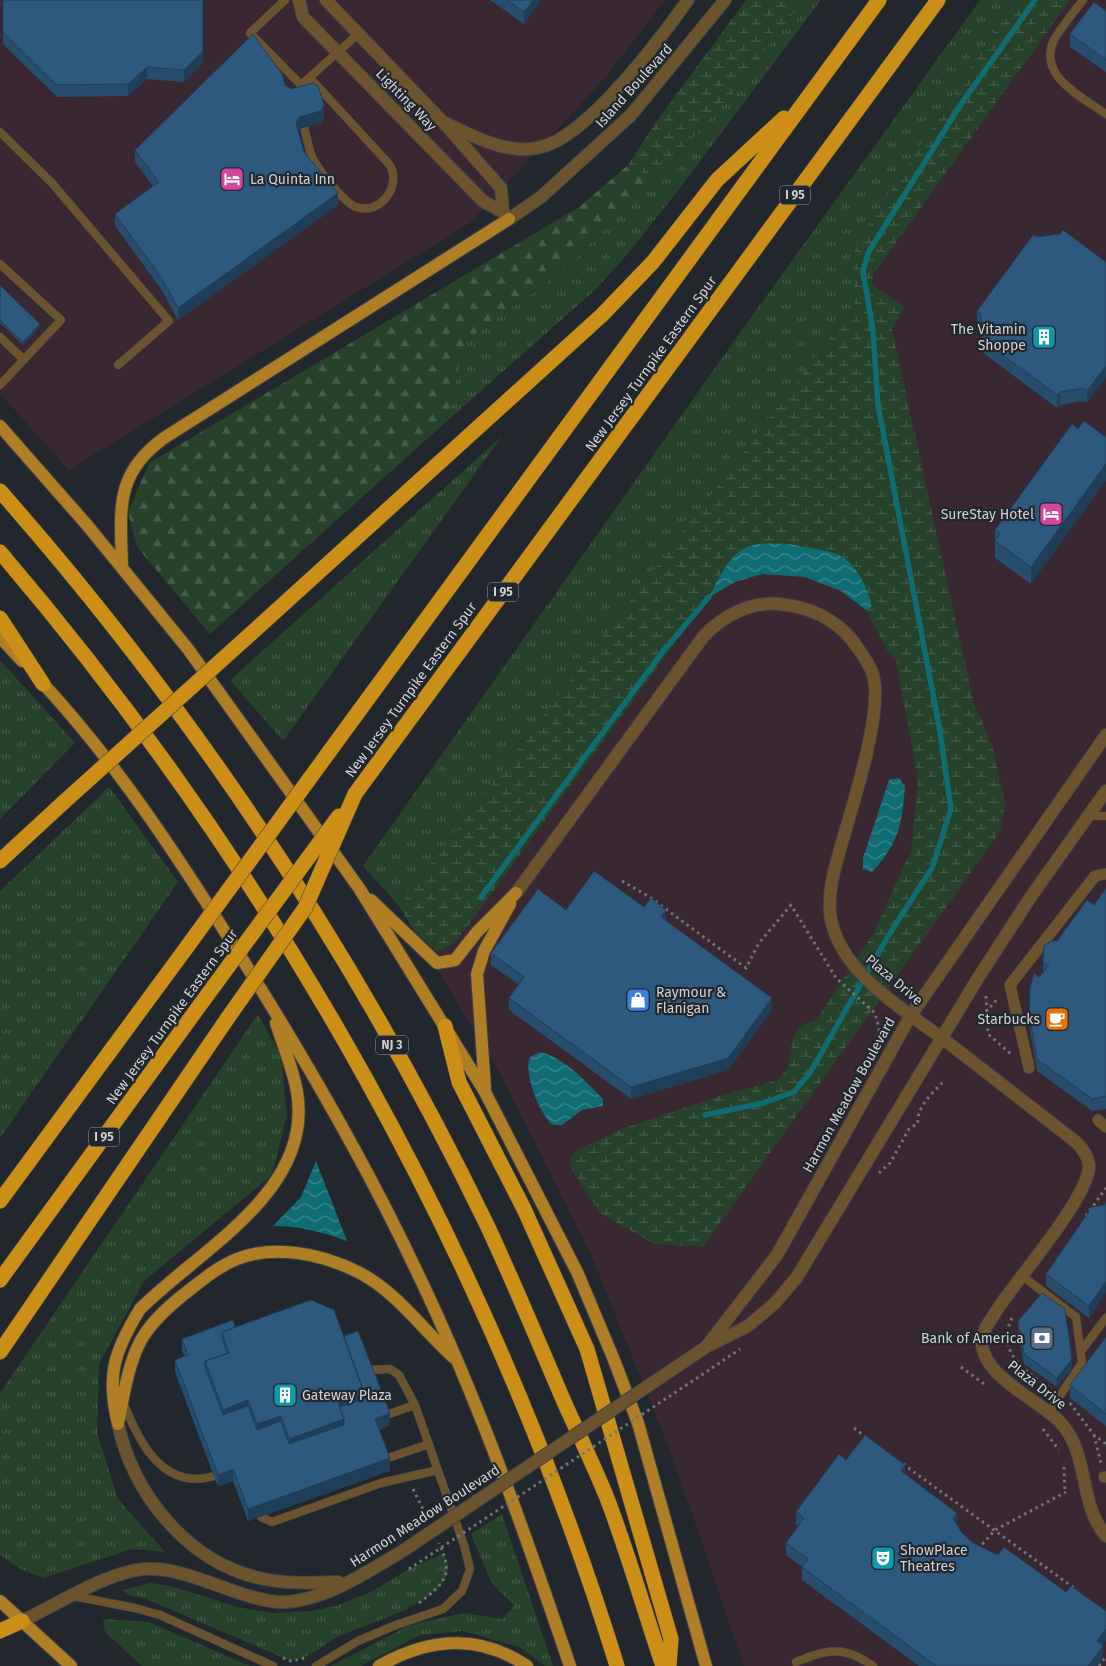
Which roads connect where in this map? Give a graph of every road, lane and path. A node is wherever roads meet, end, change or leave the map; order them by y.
1 (285, 0) edge
2 (298, 0) edge
3 (326, 0) edge
4 (688, 0) edge
5 (725, 0) edge
6 (879, 0) edge
7 (938, 0) edge
8 (1083, 0) edge
9 (358, 34) junction
10 (338, 52) junction
11 (310, 78) junction
12 (810, 95) junction
13 (1106, 114) edge
14 (443, 122) junction
15 (304, 127) edge
16 (0, 132) edge
17 (506, 216) junction
18 (0, 264) edge
19 (0, 337) edge
20 (24, 360) junction
21 (118, 365) dead end
22 (0, 385) edge
23 (0, 426) edge
24 (0, 492) edge
25 (0, 552) edge
26 (122, 568) junction
27 (0, 618) edge
28 (0, 637) edge
29 (43, 684) junction
30 (1106, 735) edge
31 (1106, 792) edge
32 (355, 794) junction
33 (1088, 816) junction
34 (1106, 816) edge
35 (0, 861) edge
36 (1106, 874) edge
37 (622, 882) dead end
38 (359, 888) junction
39 (516, 893) junction
40 (270, 1004) junction
41 (986, 1012) dead end
42 (911, 1014) junction
43 (445, 1026) junction
44 (942, 1038) junction
45 (876, 1041) dead end
46 (1029, 1068) joint
47 (485, 1092) junction
48 (1106, 1188) edge
49 (0, 1202) edge
50 (1084, 1218) edge
51 (1021, 1276) junction
52 (0, 1280) edge
53 (1016, 1313) dead end
54 (1106, 1318) edge
55 (706, 1347) junction
56 (1081, 1351) junction
57 (0, 1352) edge
58 (457, 1360) junction
59 (961, 1367) dead end
60 (712, 1368) dead end
61 (370, 1370) edge
62 (989, 1388) dead end
63 (1060, 1395) junction
64 (122, 1400) junction
65 (415, 1404) junction
66 (1048, 1412) junction
67 (386, 1415) edge
68 (118, 1424) junction
69 (1039, 1424) dead end
70 (854, 1428) dead end
71 (1094, 1434) junction
72 (869, 1440) edge
73 (429, 1444) junction
74 (1106, 1444) edge
75 (1061, 1454) dead end
76 (385, 1459) edge
77 (1063, 1461) dead end
78 (901, 1462) edge
79 (438, 1470) junction
80 (214, 1476) edge
81 (1105, 1477) edge
82 (1085, 1482) junction
83 (1065, 1492) junction
84 (261, 1517) edge
85 (995, 1530) junction
86 (1106, 1536) edge
87 (973, 1555) edge
88 (409, 1569) dead end
89 (352, 1581) junction
90 (1082, 1594) edge
91 (73, 1596) junction
92 (0, 1601) edge
93 (22, 1621) junction
94 (0, 1631) edge
95 (700, 1644) junction
96 (1106, 1656) edge
97 (796, 1662) dead end
98 (72, 1666) edge
99 (273, 1666) edge
100 (316, 1666) edge
101 (379, 1666) edge
102 (527, 1666) edge
103 (570, 1666) edge
104 (617, 1666) edge
105 (663, 1666) edge
106 (669, 1666) edge
107 (706, 1666) edge
108 (714, 1666) edge
109 (873, 1666) edge
110 (1099, 1666) edge

1 - 11 lane
2 - 10 street, Lighting Way
3 - 9 street, Lighting Way
4 - 14 street, Island Boulevard
5 - 17 street, Island Boulevard
6 - 12 highway
7 - 32 highway, New Jersey Turnpike Eastern Spur / I 95
8 - 13 lane
9 - 10 lane
9 - 14 street, Lighting Way
10 - 11 lane
10 - 17 street, Lighting Way
11 - 15 lane
12 - 35 highway, bridge
12 - 49 highway, bridge
14 - 17 street, Lighting Way
16 - 21 lane
17 - 26 main road
18 - 20 lane
19 - 20 lane
20 - 22 lane
23 - 26 main road
24 - 105 highway, NJ 3
25 - 104 highway, NJ 3
26 - 38 main road
27 - 29 highway
28 - 29 main road
29 - 40 main road
30 - 42 street, Harmon Meadow Boulevard
31 - 33 street, Harmon Meadow Boulevard
32 - 52 highway, New Jersey Turnpike Eastern Spur / I 95, bridge
32 - 57 highway, bridge
33 - 34 lane
33 - 44 street, Harmon Meadow Boulevard
36 - 46 street
37 - 45 path
38 - 39 main road
38 - 43 main road
39 - 42 street, Plaza Drive
39 - 47 main road
40 - 58 main road
40 - 68 main road
41 - 46 path
42 - 44 street, Plaza Drive
42 - 55 street, Harmon Meadow Boulevard
43 - 47 main road
43 - 106 highway
44 - 51 street, Plaza Drive
44 - 55 street, Harmon Meadow Boulevard
47 - 95 main road
48 - 50 path
51 - 56 lane
51 - 66 street, Plaza Drive
53 - 63 path
54 - 56 lane
55 - 89 street, Harmon Meadow Boulevard, bridge
56 - 63 lane
58 - 64 main road
58 - 103 main road
59 - 62 path
60 - 88 path, bridge
61 - 65 lane
63 - 66 lane
63 - 71 path
64 - 68 main road
64 - 80 lane
65 - 67 lane
65 - 73 lane
66 - 82 street, Plaza Drive
68 - 89 street
69 - 75 path
70 - 72 path
71 - 74 path
71 - 81 path
73 - 76 lane
73 - 79 lane
77 - 83 path
78 - 85 path
79 - 84 lane
79 - 100 lane
82 - 83 path
82 - 86 street, Plaza Drive
83 - 85 path
85 - 87 path
85 - 90 path
89 - 91 street, Harmon Meadow Boulevard
91 - 93 street, Harmon Meadow Boulevard
91 - 99 lane
92 - 93 main road
93 - 94 highway
93 - 98 main road
95 - 107 main road
95 - 108 main road
96 - 110 path
97 - 109 lane
101 - 102 main road

